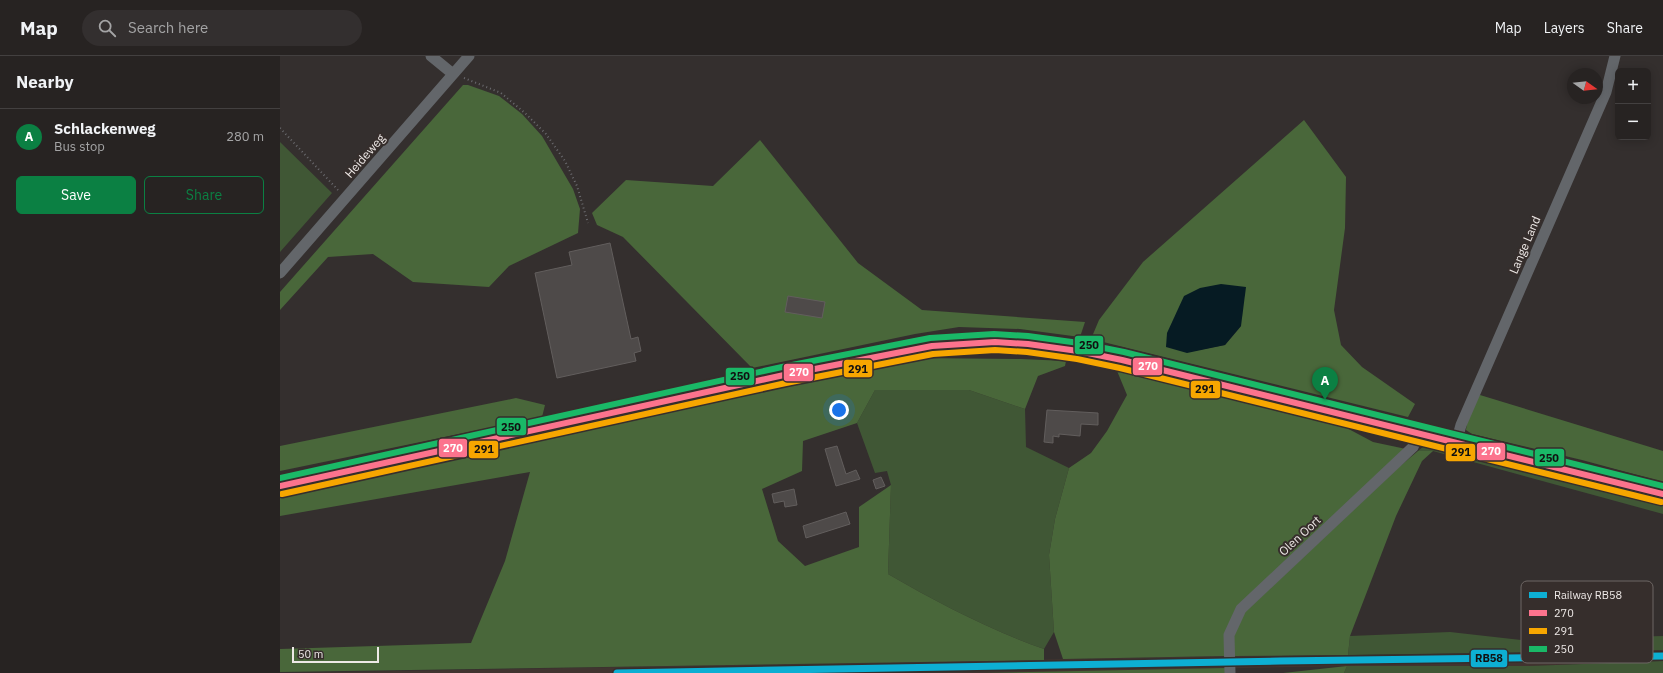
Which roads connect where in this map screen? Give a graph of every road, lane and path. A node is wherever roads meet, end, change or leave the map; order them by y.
1 (431, 56) edge
2 (469, 56) edge
3 (1615, 56) edge
4 (453, 74) junction
5 (280, 128) edge
6 (346, 198) junction
7 (588, 223) dead end
8 (280, 273) edge
9 (1419, 433) junction
10 (1456, 443) junction
11 (280, 486) edge
12 (1663, 494) edge
13 (1230, 673) edge

1 - 4 street
2 - 4 street, Heideweg
3 - 10 street, Lange Land
4 - 6 street, Heideweg
4 - 7 path
5 - 6 path
6 - 8 street, Heideweg
9 - 10 main road
9 - 11 main road
9 - 13 street, Olen Oort
10 - 12 main road

